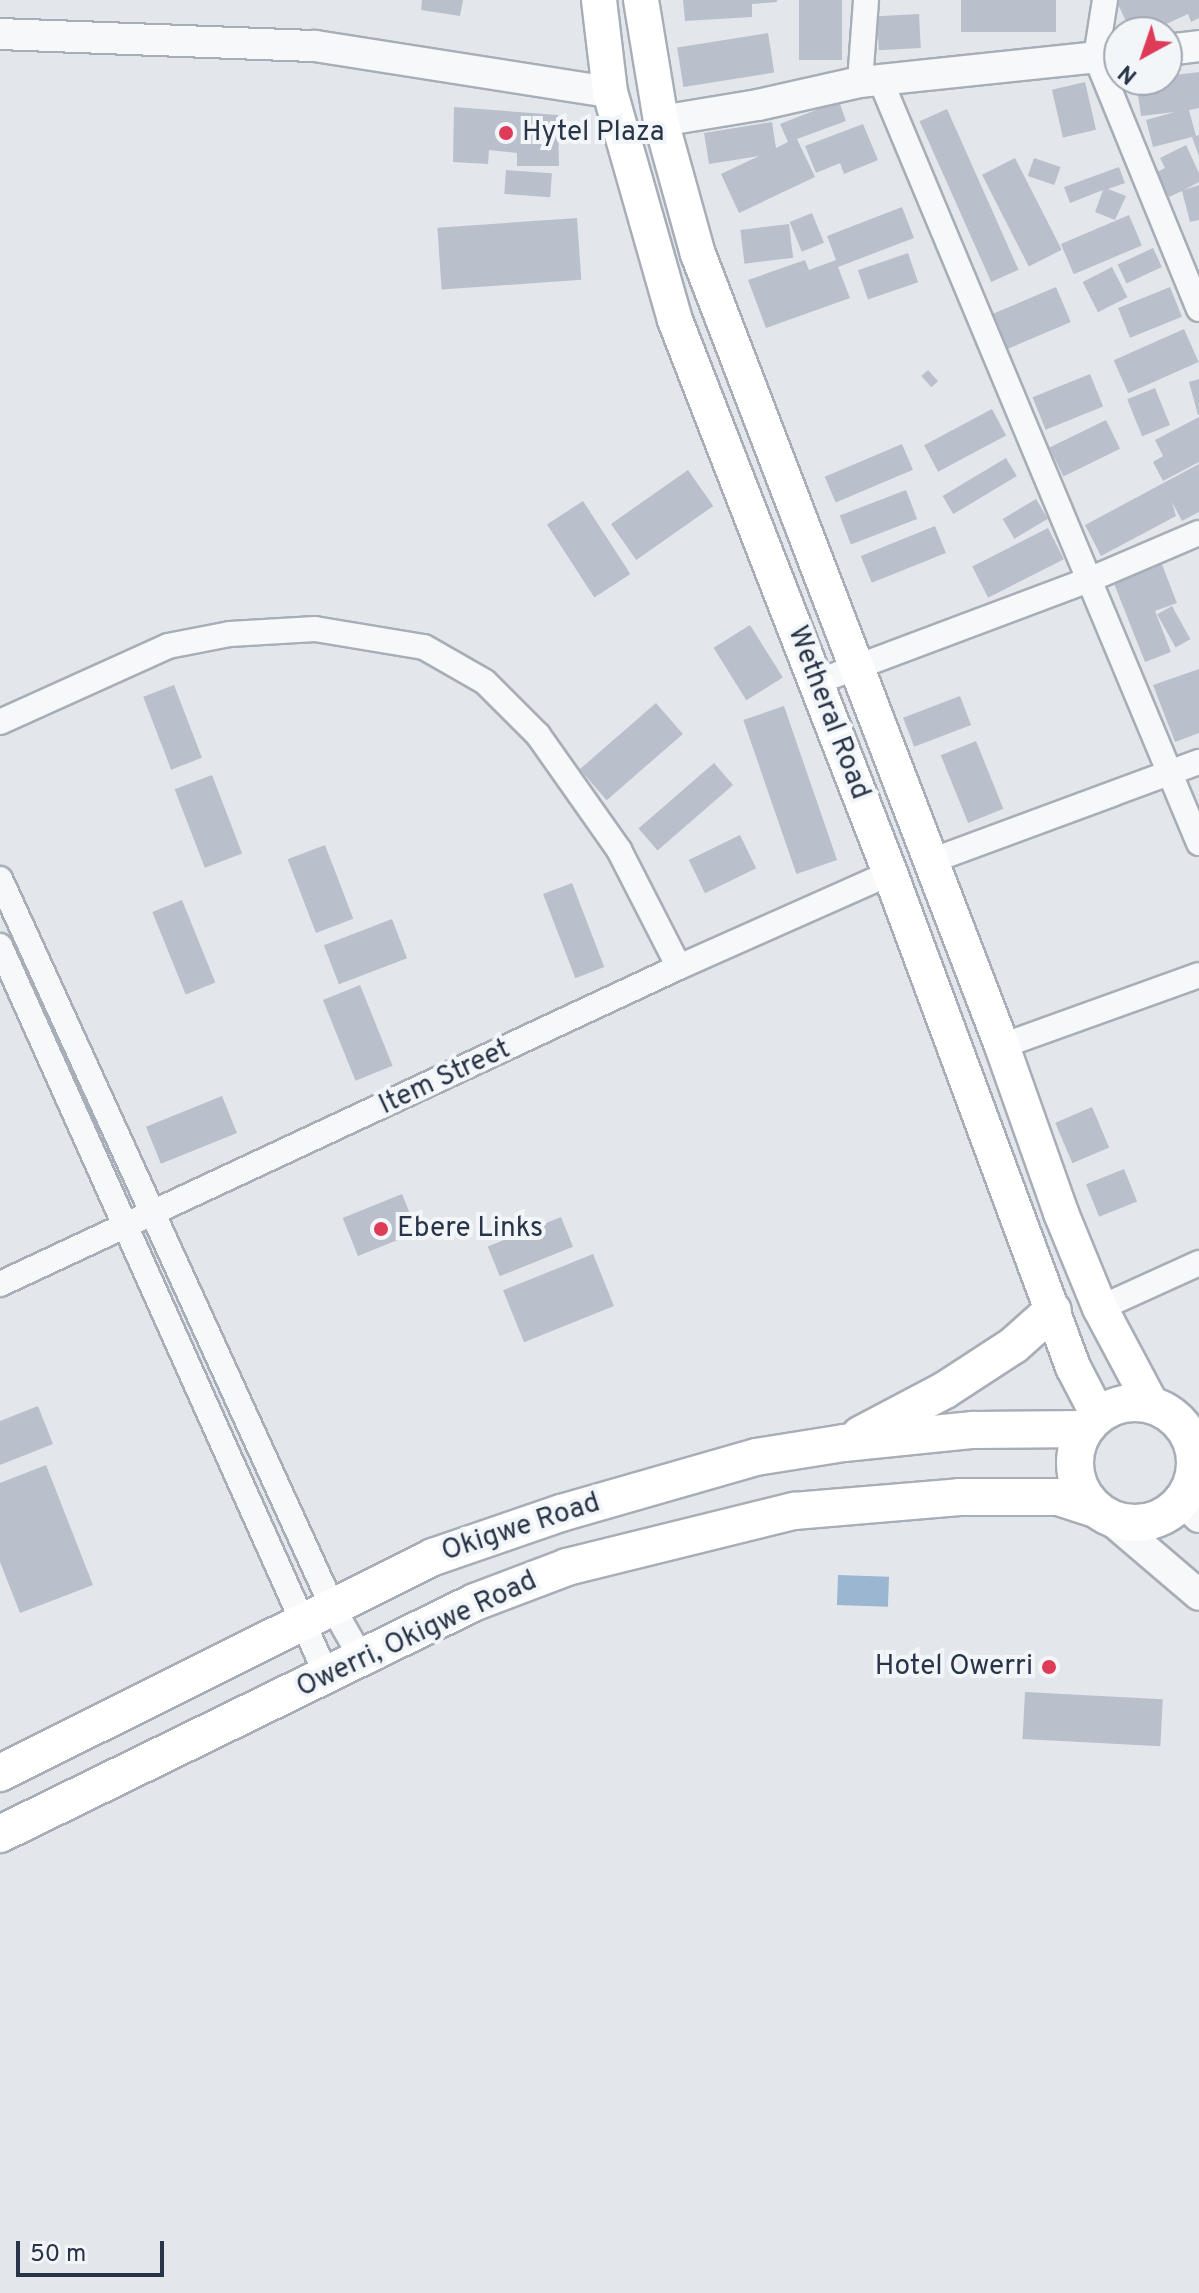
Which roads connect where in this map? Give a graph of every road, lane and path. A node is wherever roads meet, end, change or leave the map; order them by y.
1 (599, 0) edge
2 (641, 0) edge
3 (866, 0) edge
4 (0, 34) edge
5 (1103, 57) edge
6 (870, 81) junction
7 (610, 92) junction
8 (1122, 96) edge
9 (661, 121) junction
10 (1199, 309) edge
11 (1199, 533) edge
12 (1091, 579) junction
13 (856, 666) junction
14 (817, 682) junction
15 (0, 722) edge
16 (1199, 762) edge
17 (1168, 775) junction
18 (1199, 843) edge
19 (931, 861) junction
20 (890, 873) junction
21 (0, 879) edge
22 (0, 946) edge
23 (679, 967) junction
24 (1199, 975) edge
25 (1002, 1046) junction
26 (152, 1216) junction
27 (125, 1228) junction
28 (1199, 1263) edge
29 (0, 1284) edge
30 (1100, 1308) junction
31 (1053, 1310) junction
32 (1176, 1416) edge
33 (1091, 1422) junction
34 (844, 1443) junction
35 (1192, 1501) edge
36 (1102, 1513) junction
37 (1199, 1595) edge
38 (318, 1615) junction
39 (362, 1659) junction
40 (327, 1676) junction
41 (0, 1773) edge
42 (0, 1834) edge

1 - 7 main road, Wetheral Road
2 - 9 main road, Wetheral Road
3 - 6 street
4 - 7 street
5 - 6 street
6 - 9 street
6 - 12 street
7 - 14 main road, Wetheral Road
8 - 10 street
9 - 13 main road, Wetheral Road
11 - 12 street
12 - 13 street
12 - 17 street
13 - 14 street
13 - 19 main road, Wetheral Road
14 - 20 main road, Wetheral Road
15 - 23 street
16 - 17 street
17 - 18 street
17 - 19 street
19 - 25 main road, Wetheral Road
20 - 23 street, Item Street
20 - 31 main road, Wetheral Road
21 - 26 street
22 - 27 street
23 - 26 street, Item Street
24 - 25 street
25 - 30 main road, Wetheral Road
26 - 27 street, Item Street
26 - 38 street
27 - 29 street, Item Street
27 - 38 street
28 - 30 street
30 - 32 main road, Wetheral Road
31 - 33 main road, Wetheral Road
31 - 34 main road
32 - 33 main road
32 - 35 main road
33 - 34 main road, Okigwe Road
33 - 36 main road
34 - 38 main road, Okigwe Road
35 - 36 main road
36 - 37 street
36 - 39 main road, Owerri, Okigwe Road
38 - 39 street
38 - 40 street
38 - 41 main road, Okigwe Road
39 - 40 main road, Owerri, Okigwe Road
40 - 42 main road, Owerri, Okigwe Road

